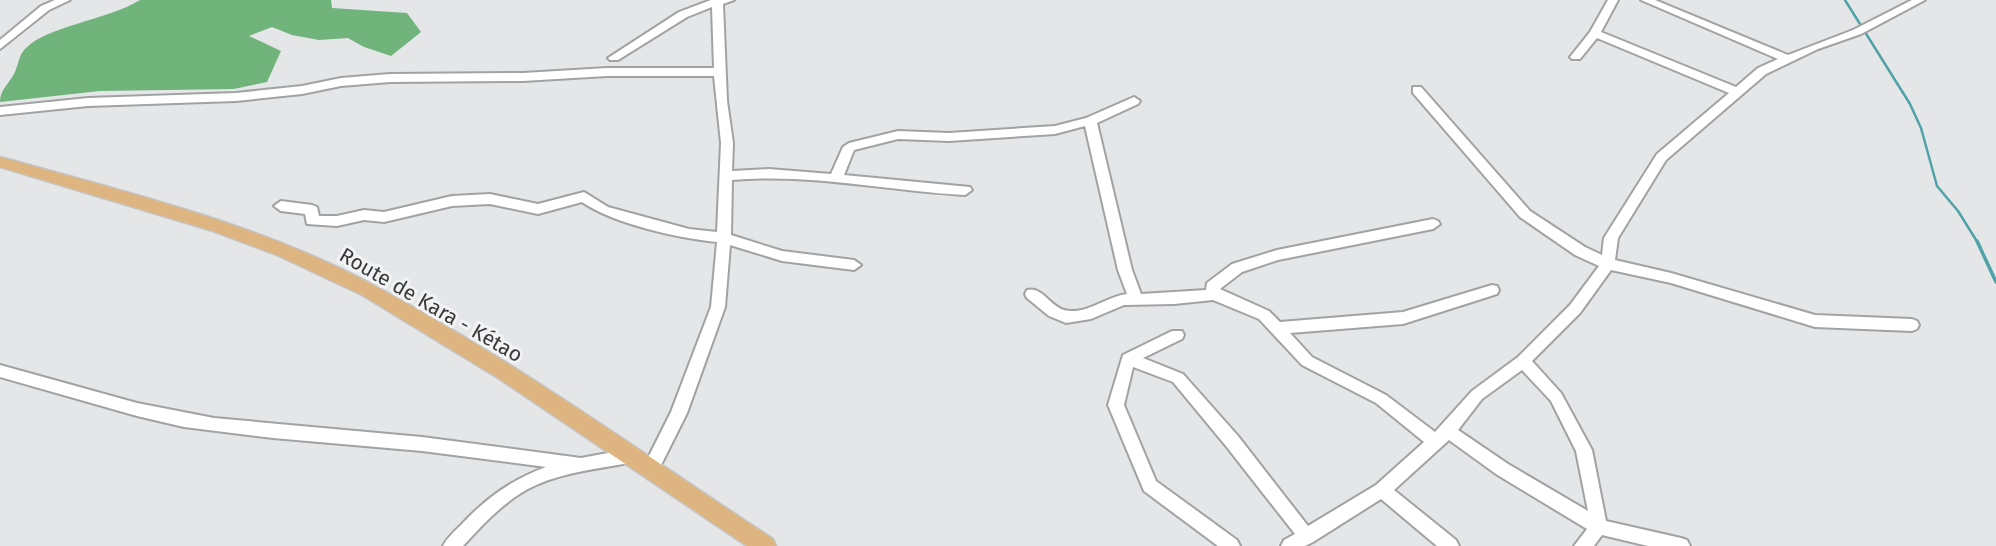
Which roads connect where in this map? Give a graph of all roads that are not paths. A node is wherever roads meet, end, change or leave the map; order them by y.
1 (65, 0) edge
2 (1614, 0) edge
3 (1646, 0) edge
4 (1920, 0) edge
5 (723, 1) edge
6 (1595, 33) junction
7 (0, 46) edge
8 (1576, 57) dead end
9 (614, 58) dead end
10 (1788, 59) junction
11 (720, 72) junction
12 (1417, 90) dead end
13 (1737, 92) junction
14 (1134, 101) dead end
15 (0, 111) edge
16 (1090, 121) junction
17 (0, 162) edge
18 (726, 177) junction
19 (836, 178) junction
20 (965, 190) dead end
21 (281, 206) dead end
22 (1433, 224) dead end
23 (723, 238) junction
24 (1608, 264) junction
25 (854, 265) dead end
26 (1492, 290) dead end
27 (1032, 294) dead end
28 (1214, 294) junction
29 (1136, 299) junction
30 (1912, 325) dead end
31 (1277, 328) junction
32 (1177, 335) dead end
33 (1129, 359) junction
34 (1523, 361) junction
35 (0, 372) edge
36 (1442, 436) junction
37 (629, 456) junction
38 (580, 465) junction
39 (650, 470) junction
40 (1382, 489) junction
41 (1599, 527) junction
42 (1307, 537) junction
43 (452, 546) edge
44 (765, 546) edge
45 (1231, 546) edge
46 (1290, 546) edge
47 (1450, 546) edge
48 (1583, 546) edge
49 (1681, 546) edge

1 - 7 street
2 - 6 street
3 - 10 street
4 - 10 street
5 - 9 street
5 - 11 street
6 - 8 street
6 - 13 street
10 - 13 street
11 - 15 street
11 - 18 street
12 - 24 street
13 - 24 street
14 - 16 street
16 - 19 street
16 - 29 street
17 - 37 main road, Route de Kara - Kétao
18 - 19 street
18 - 23 street
19 - 20 street
21 - 23 street
22 - 28 street
23 - 25 street
23 - 39 street
24 - 30 street
24 - 34 street
26 - 31 street
27 - 29 street
28 - 29 street
28 - 31 street
31 - 36 street
32 - 33 street
33 - 42 street
33 - 45 street
34 - 36 street
34 - 41 street
35 - 38 street
36 - 40 street
36 - 41 street
37 - 38 street
37 - 39 main road, Route de Kara - Kétao
38 - 43 street
39 - 44 main road, Route de Kara - Kétao
40 - 42 street
40 - 47 street
41 - 48 street
41 - 49 street
42 - 46 street

